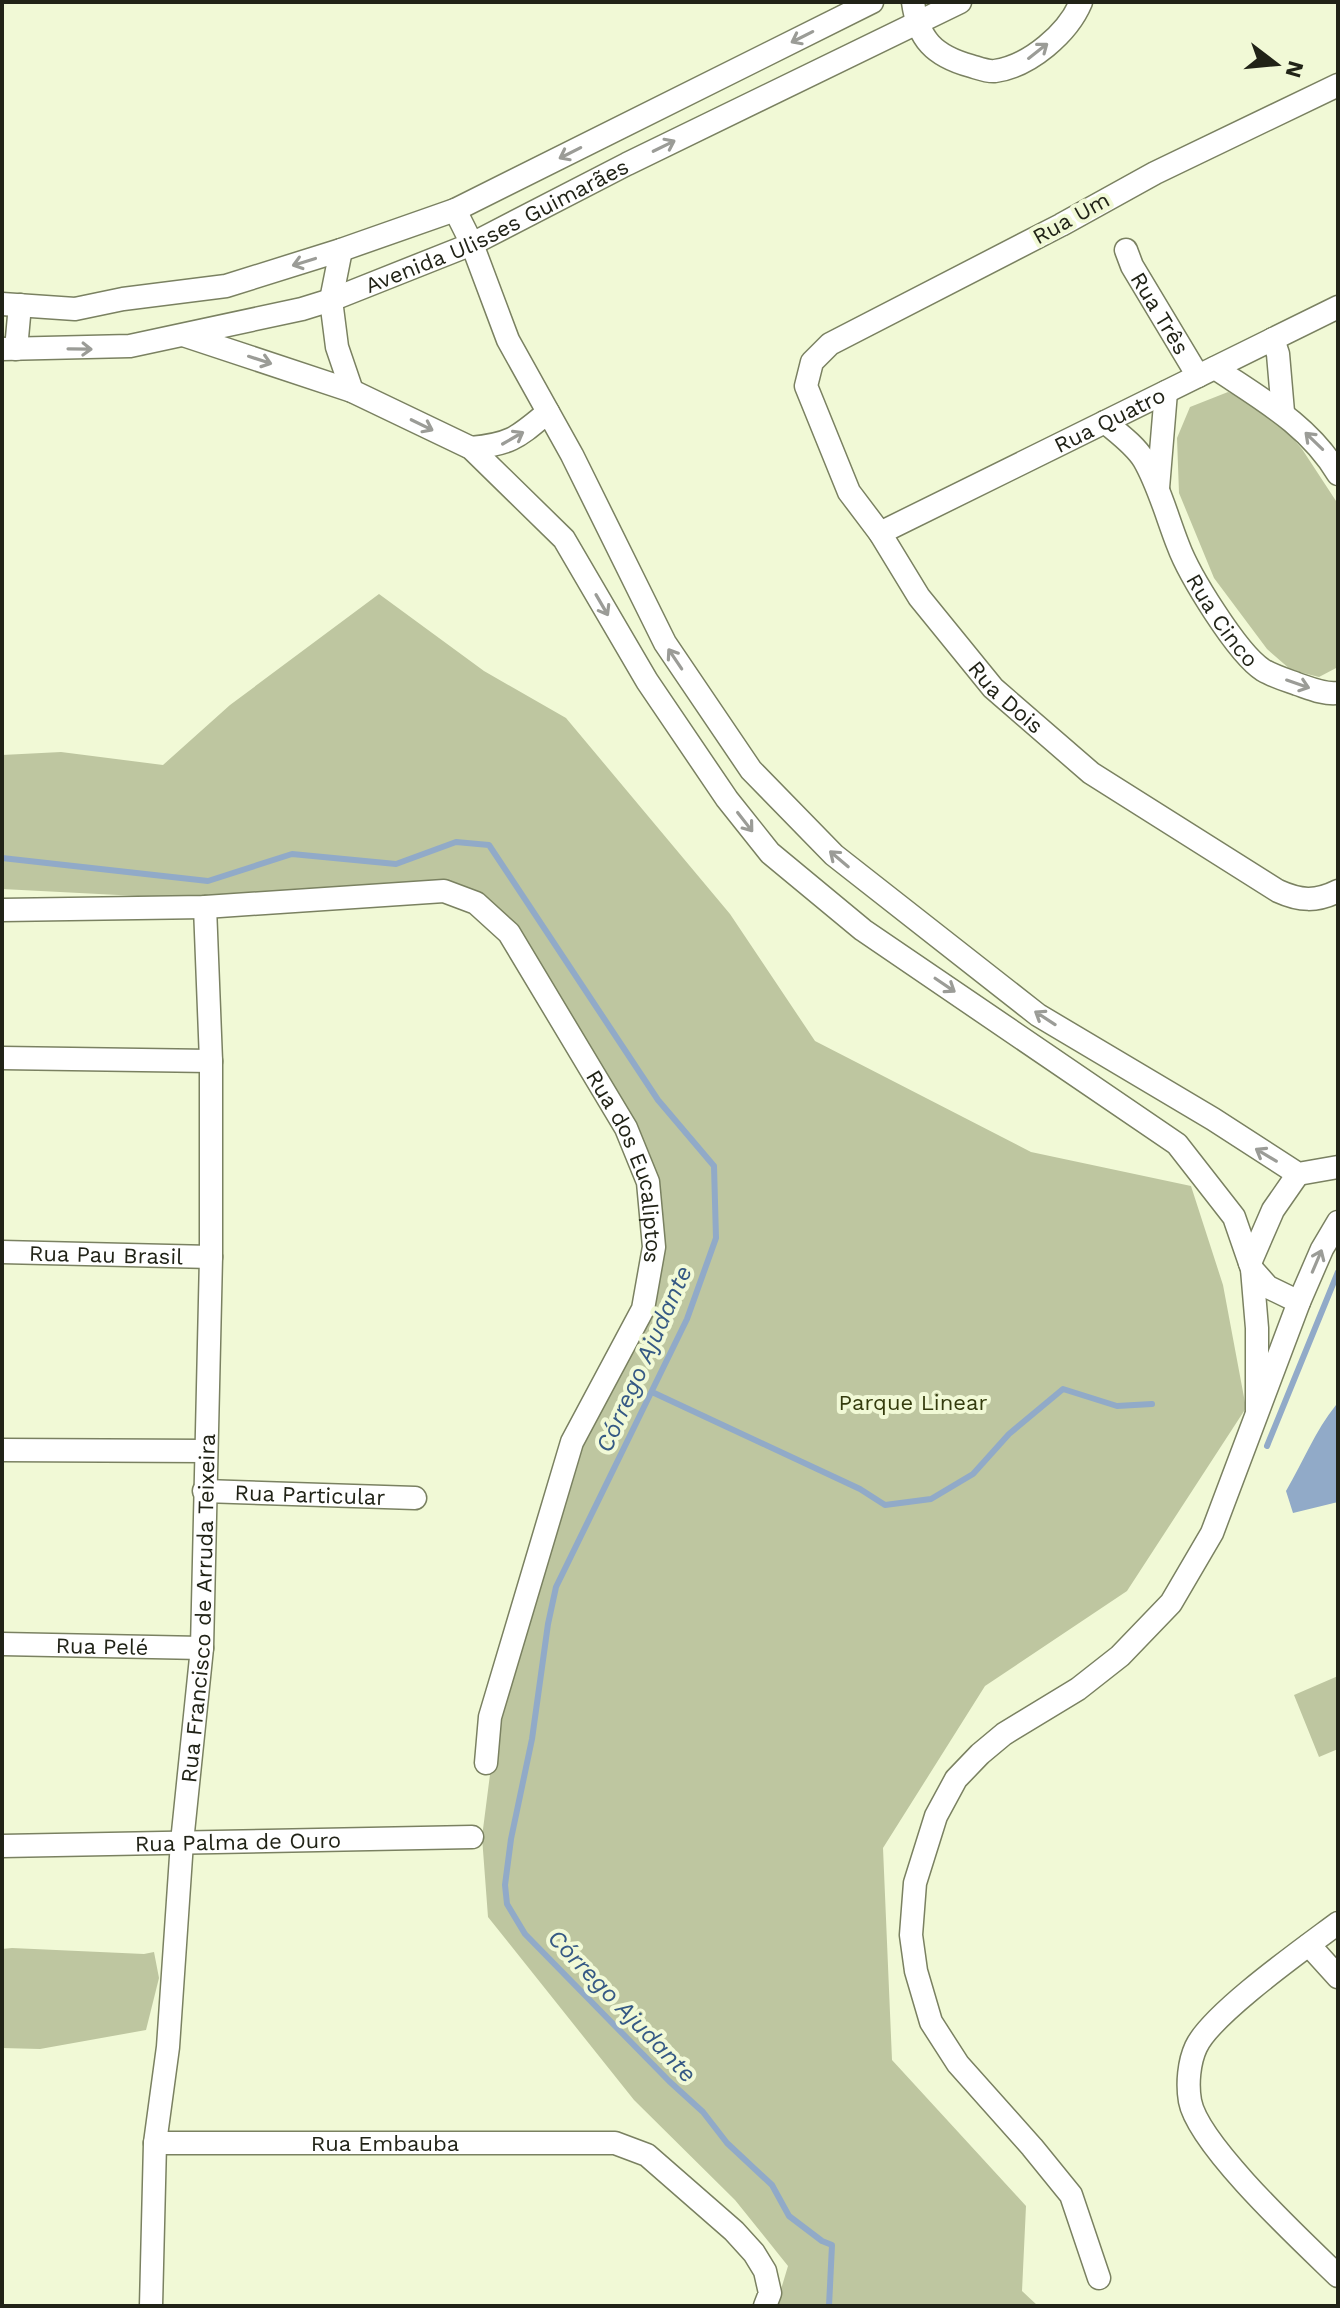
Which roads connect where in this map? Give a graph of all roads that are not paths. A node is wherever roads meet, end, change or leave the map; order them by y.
1 (872, 2) edge
2 (960, 2) edge
3 (1081, 2) edge
4 (914, 13) edge
5 (1338, 85) edge
6 (455, 210) junction
7 (472, 244) junction
8 (341, 250) junction
9 (1126, 250) dead end
10 (331, 300) junction
11 (11, 304) edge
12 (1338, 307) edge
13 (186, 336) junction
14 (1273, 339) junction
15 (9, 349) edge
16 (812, 362) joint
17 (1207, 372) junction
18 (352, 391) junction
19 (1166, 392) junction
20 (548, 412) junction
21 (1283, 412) junction
22 (1105, 422) junction
23 (471, 448) junction
24 (1338, 474) edge
25 (1157, 493) junction
26 (880, 533) junction
27 (1338, 693) edge
28 (1338, 891) edge
29 (205, 907) junction
30 (2, 910) edge
31 (2, 1058) edge
32 (211, 1061) junction
33 (1338, 1167) edge
34 (1298, 1174) junction
35 (1338, 1222) edge
36 (2, 1252) edge
37 (211, 1257) junction
38 (1251, 1266) junction
39 (1299, 1302) junction
40 (1257, 1410) junction
41 (2, 1450) edge
42 (206, 1451) junction
43 (204, 1491) junction
44 (415, 1498) dead end
45 (2, 1644) edge
46 (202, 1648) junction
47 (486, 1763) dead end
48 (472, 1837) dead end
49 (182, 1842) junction
50 (2, 1846) edge
51 (1338, 1923) edge
52 (1309, 1945) junction
53 (1338, 1977) edge
54 (155, 2143) junction
55 (1338, 2276) edge
56 (1099, 2278) dead end
57 (151, 2306) edge
58 (765, 2306) edge

1 -> 6 street, Avenida Ulisses Guimarães
2 - 4 street, Avenida Ulisses Guimarães
4 -> 3 street
7 -> 4 street, Avenida Ulisses Guimarães
5 - 16 street, Rua Um
6 - 7 street
6 - 8 street, Avenida Ulisses Guimarães
7 - 10 street, Avenida Ulisses Guimarães
7 - 20 street
8 - 10 street
8 -> 11 street, Avenida Ulisses Guimarães
9 - 17 street, Rua Três
10 - 13 street, Avenida Ulisses Guimarães
10 - 18 street
11 - 15 street
12 - 14 street, Rua Quatro
15 -> 13 street, Avenida Ulisses Guimarães
13 -> 18 street
14 - 17 street, Rua Quatro
14 - 21 street
16 - 26 street, Rua Dois
17 - 19 street, Rua Quatro
17 - 21 street
18 -> 23 street
19 - 22 street, Rua Quatro
19 - 25 street, Rua Cinco
23 -> 20 street
34 -> 20 street
24 -> 21 street
22 - 25 street, Rua Cinco
22 - 26 street, Rua Quatro
23 -> 38 street
25 -> 27 street, Rua Cinco
26 - 28 street, Rua Dois
29 - 30 street, Rua dos Eucaliptos
29 - 32 street, Rua Francisco de Arruda Teixeira
29 - 47 street, Rua dos Eucaliptos
31 - 32 street
32 - 37 street, Rua Francisco de Arruda Teixeira
33 - 34 street
34 - 38 street
39 -> 35 street
36 - 37 street, Rua Pau Brasil
37 - 42 street, Rua Francisco de Arruda Teixeira
38 - 39 street
38 - 40 street
39 - 40 street
40 - 56 street
41 - 42 street
42 - 43 street, Rua Francisco de Arruda Teixeira
43 - 44 street, Rua Particular
43 - 46 street, Rua Francisco de Arruda Teixeira
45 - 46 street, Rua Pelé
46 - 49 street, Rua Francisco de Arruda Teixeira
48 - 49 street, Rua Palma de Ouro
49 - 50 street, Rua Palma de Ouro
49 - 54 street, Rua Francisco de Arruda Teixeira
51 - 52 street
52 - 53 street
52 - 55 street
54 - 57 street, Rua Francisco de Arruda Teixeira
54 - 58 street, Rua Embauba

